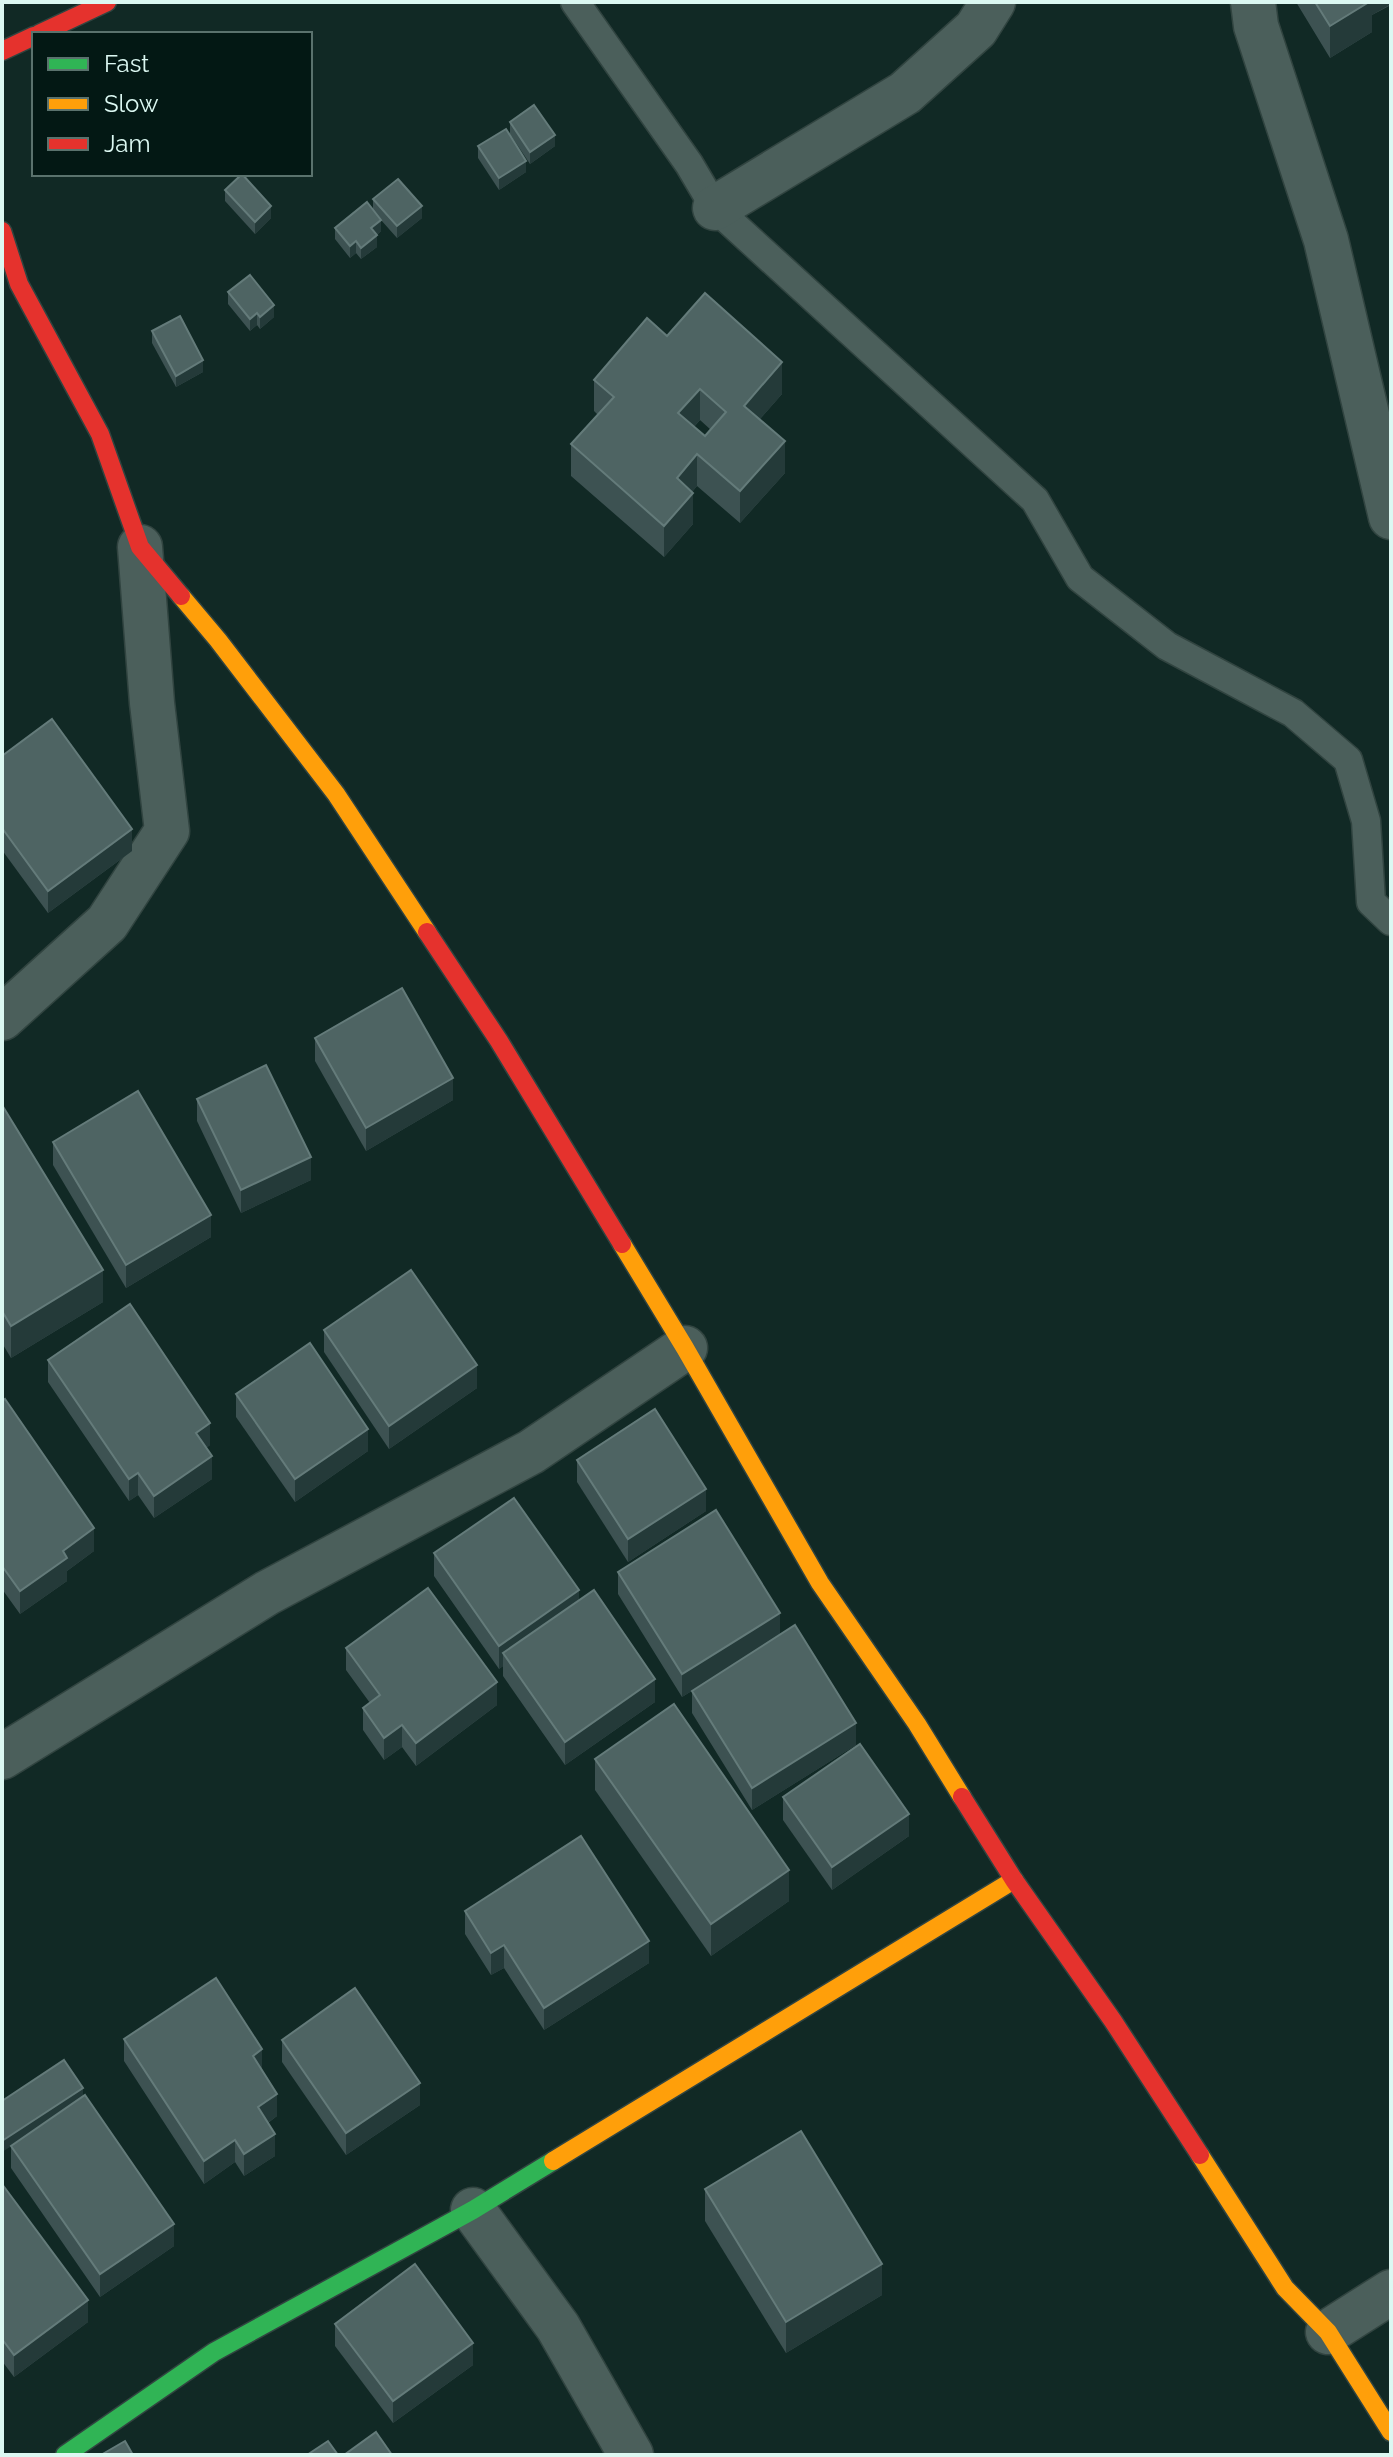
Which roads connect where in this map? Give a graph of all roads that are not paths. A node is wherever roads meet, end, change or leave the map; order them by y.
1 (107, 2) edge
2 (575, 2) edge
3 (993, 2) edge
4 (1253, 2) edge
5 (42, 32) edge
6 (32, 37) edge
7 (2, 51) edge
8 (715, 208) junction
9 (2, 231) edge
10 (1391, 517) edge
11 (140, 547) junction
12 (1391, 921) edge
13 (2, 1018) edge
14 (685, 1348) junction
15 (2, 1757) edge
16 (1014, 1880) junction
17 (473, 2210) junction
18 (1391, 2292) edge
19 (1328, 2332) junction
20 (1391, 2432) edge
21 (65, 2455) edge
22 (631, 2455) edge

1 - 5 street
2 - 8 lane
3 - 8 street
4 - 10 street
6 - 7 street
8 - 12 lane
9 - 11 street
11 - 13 street
11 - 14 street
14 - 15 street
14 - 16 street
16 - 17 street
16 - 19 street
17 - 21 street
17 - 22 street
18 - 19 street
19 - 20 street

